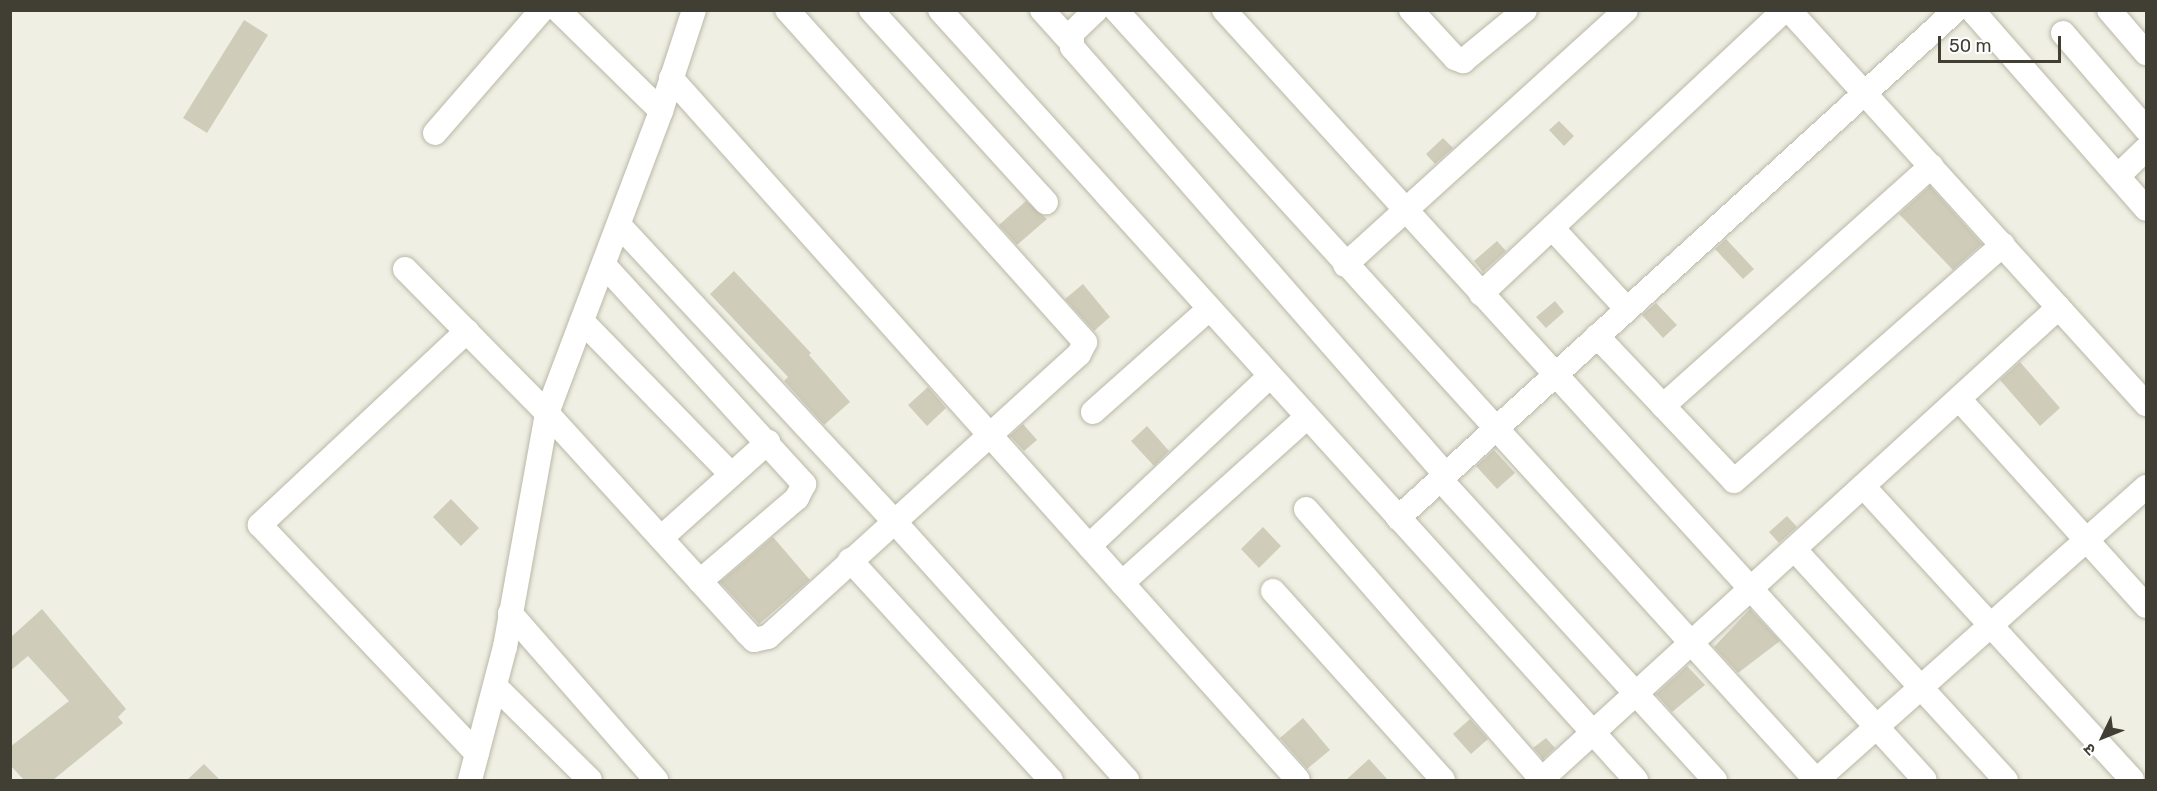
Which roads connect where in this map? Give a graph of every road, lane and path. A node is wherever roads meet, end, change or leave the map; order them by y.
1 (542, 10) edge
2 (558, 10) edge
3 (694, 10) edge
4 (787, 10) edge
5 (871, 10) edge
6 (940, 10) edge
7 (1042, 10) edge
8 (1096, 10) edge
9 (1116, 10) edge
10 (1224, 10) edge
11 (1411, 10) edge
12 (1525, 10) edge
13 (1626, 10) edge
14 (1784, 10) edge
15 (1789, 10) edge
16 (1956, 10) edge
17 (1972, 10) edge
18 (2109, 10) edge
19 (2063, 33) dead end
20 (1070, 40) junction
21 (2146, 53) edge
22 (671, 78) junction
23 (1866, 93) junction
24 (661, 111) junction
25 (2146, 129) edge
26 (435, 133) dead end
27 (2146, 149) edge
28 (1931, 166) junction
29 (2118, 176) junction
30 (1046, 202) dead end
31 (1404, 207) junction
32 (2146, 209) edge
33 (619, 225) junction
34 (1554, 230) junction
35 (2003, 245) junction
36 (604, 265) junction
37 (1345, 265) junction
38 (405, 269) dead end
39 (1481, 294) junction
40 (2059, 307) junction
41 (1209, 309) junction
42 (1627, 309) junction
43 (582, 321) junction
44 (467, 331) junction
45 (1597, 336) junction
46 (1270, 376) junction
47 (1553, 376) junction
48 (1959, 399) junction
49 (2146, 404) edge
50 (1663, 406) junction
51 (1094, 412) dead end
52 (547, 413) junction
53 (1307, 417) junction
54 (1496, 426) junction
55 (989, 435) junction
56 (768, 442) junction
57 (732, 474) junction
58 (1443, 476) junction
59 (1863, 486) junction
60 (2146, 487) edge
61 (1306, 509) dead end
62 (1398, 518) junction
63 (893, 520) junction
64 (661, 538) junction
65 (2087, 540) junction
66 (1089, 546) junction
67 (1794, 549) junction
68 (850, 560) junction
69 (700, 581) junction
70 (1122, 583) junction
71 (1751, 590) junction
72 (1273, 591) dead end
73 (2146, 606) edge
74 (510, 613) junction
75 (1990, 625) junction
76 (1693, 642) junction
77 (1920, 686) junction
78 (496, 687) junction
79 (1636, 694) junction
80 (1877, 728) junction
81 (1593, 733) junction
82 (477, 754) junction
83 (470, 780) edge
84 (590, 780) edge
85 (656, 780) edge
86 (1051, 780) edge
87 (1127, 780) edge
88 (1298, 780) edge
89 (1443, 780) edge
90 (1542, 780) edge
91 (1636, 780) edge
92 (1715, 780) edge
93 (1816, 780) edge
94 (1925, 780) edge
95 (2006, 780) edge
96 (2132, 780) edge

1 - 26 street
2 - 24 street
3 - 22 street
4 - 55 street
5 - 30 street
6 - 41 street
7 - 20 street
8 - 20 street
9 - 37 street
10 - 31 street
11 - 12 street
13 - 31 street
14 - 34 street
15 - 23 street
16 - 23 street
17 - 29 street
18 - 21 street
19 - 25 street
20 - 58 street
22 - 24 street
22 - 55 street
23 - 28 street
23 - 42 street
24 - 33 street
27 - 29 street
28 - 35 street
28 - 50 street
29 - 32 street
31 - 37 street
31 - 39 street
33 - 36 street
33 - 63 street
34 - 39 street
34 - 42 street
35 - 40 street
35 - 50 street
36 - 43 street
36 - 56 street
37 - 54 street
38 - 44 street
39 - 47 street
40 - 48 street
40 - 49 street
41 - 46 street
41 - 51 street
42 - 45 street
43 - 52 street
43 - 57 street
44 - 52 street
44 - 82 street
45 - 47 street
45 - 50 street
46 - 53 street
46 - 66 street
47 - 54 street
47 - 71 street
48 - 59 street
48 - 65 street
52 - 64 street
52 - 74 street
53 - 62 street
53 - 70 street
54 - 58 street
54 - 76 street
55 - 63 street
55 - 66 street
56 - 57 street
56 - 69 street
57 - 64 street
58 - 62 street
58 - 79 street
59 - 67 street
59 - 75 street
60 - 65 street
61 - 90 street
62 - 81 street
63 - 68 street
63 - 87 street
64 - 69 street
65 - 73 street
65 - 75 street
66 - 70 street
67 - 71 street
67 - 77 street
68 - 69 street
68 - 86 street
70 - 88 street
71 - 76 street
71 - 80 street
72 - 89 street
74 - 78 street
74 - 85 street
75 - 77 street
75 - 96 street
76 - 79 street
76 - 93 street
77 - 80 street
77 - 95 street
78 - 82 street
78 - 84 street
79 - 81 street
79 - 92 street
80 - 93 street
80 - 94 street
81 - 90 street
81 - 91 street
82 - 83 street

